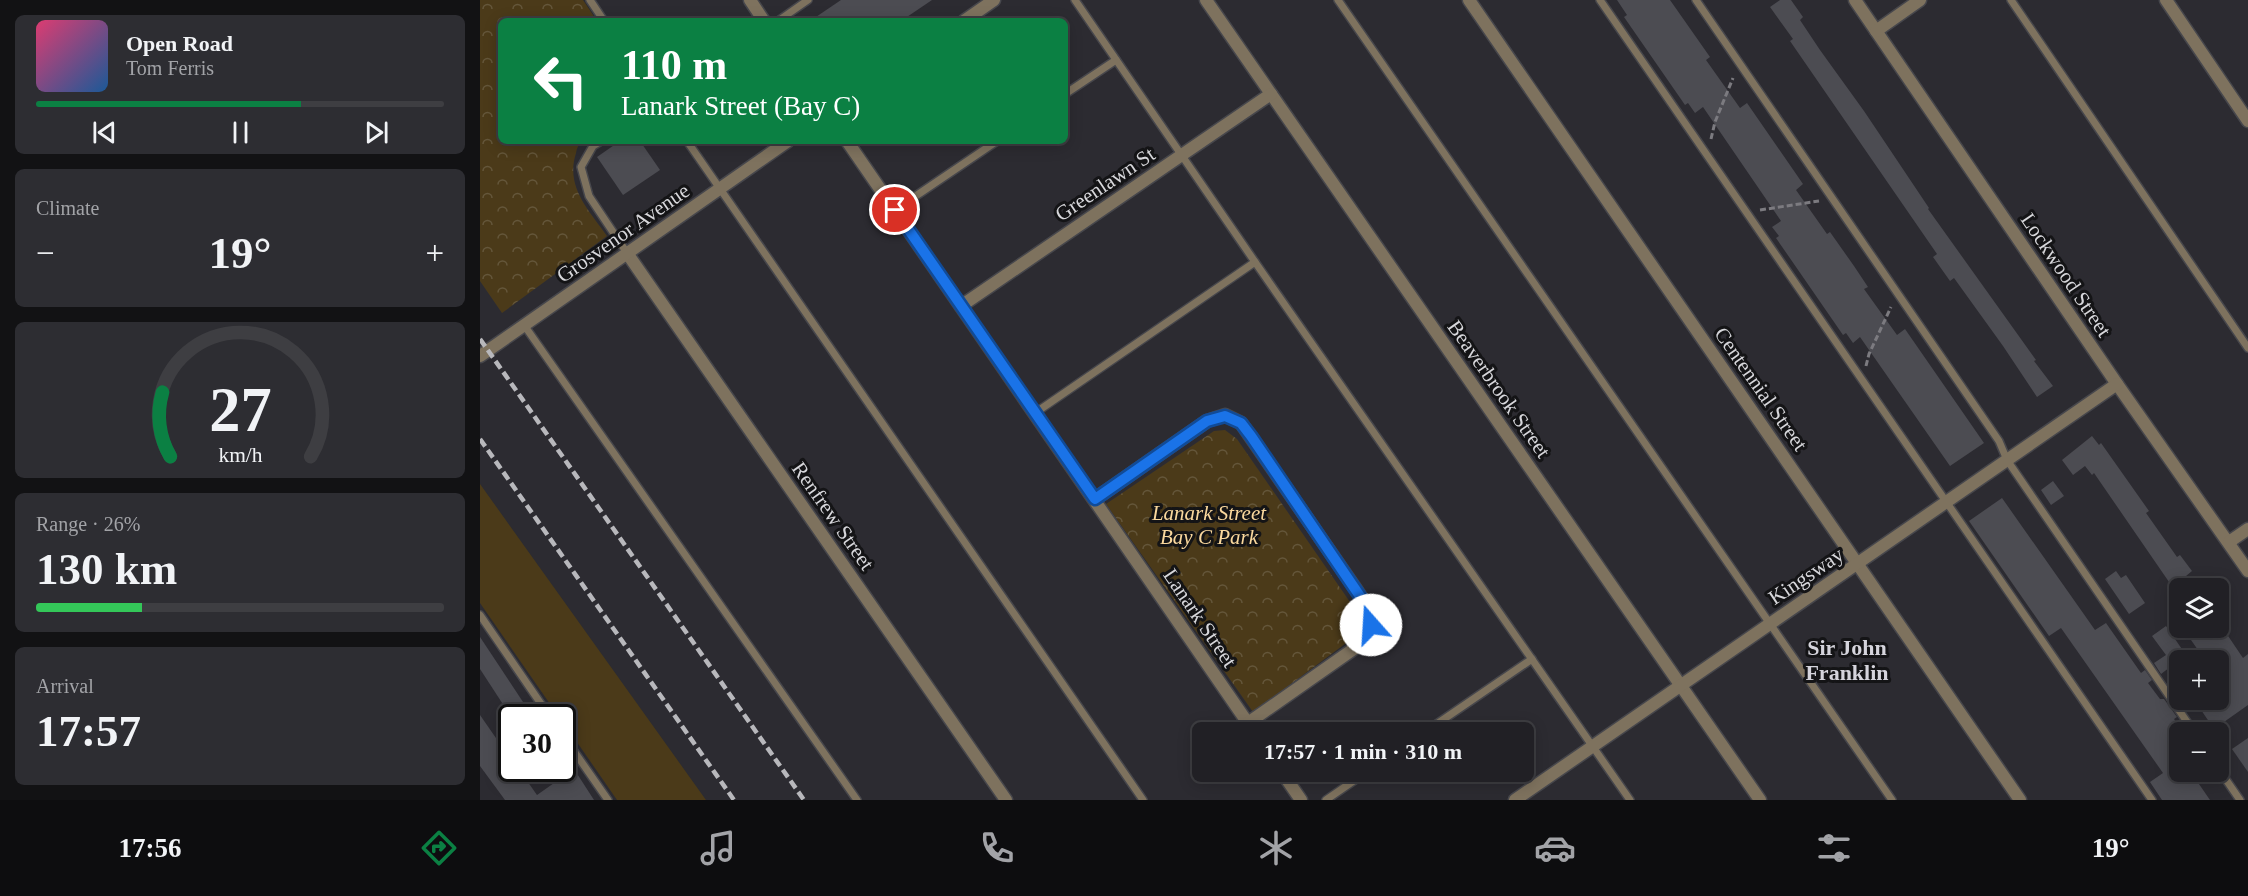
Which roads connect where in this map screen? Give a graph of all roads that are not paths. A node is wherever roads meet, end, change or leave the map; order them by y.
1 (590, 0) edge
2 (750, 0) edge
3 (808, 0) edge
4 (994, 0) edge
5 (1074, 0) edge
6 (1206, 0) edge
7 (1338, 0) edge
8 (1470, 0) edge
9 (1599, 0) edge
10 (1696, 0) edge
11 (1855, 0) edge
12 (1920, 0) edge
13 (2011, 0) edge
14 (2166, 0) edge
15 (602, 18) edge
16 (762, 18) edge
17 (782, 18) edge
18 (968, 18) edge
19 (1876, 31) junction
20 (1116, 60) junction
21 (1068, 92) edge
22 (1271, 94) junction
23 (2248, 121) edge
24 (597, 144) edge
25 (689, 144) edge
26 (784, 144) edge
27 (849, 144) edge
28 (993, 144) edge
29 (1182, 155) junction
30 (720, 189) junction
31 (895, 210) junction
32 (627, 253) junction
33 (1256, 262) junction
34 (961, 306) junction
35 (524, 325) junction
36 (2248, 348) edge
37 (480, 356) edge
38 (2117, 384) junction
39 (1035, 413) junction
40 (2007, 460) junction
41 (1095, 499) junction
42 (1948, 502) junction
43 (2248, 529) edge
44 (2229, 542) junction
45 (1858, 564) junction
46 (2248, 570) edge
47 (480, 615) edge
48 (1771, 624) junction
49 (1532, 659) junction
50 (1681, 686) junction
51 (541, 704) edge
52 (1247, 722) edge
53 (1259, 722) edge
54 (1440, 722) edge
55 (2187, 722) edge
56 (1593, 747) junction
57 (576, 754) edge
58 (1289, 782) edge
59 (1352, 782) edge
60 (2228, 782) edge
61 (608, 800) edge
62 (857, 800) edge
63 (1005, 800) edge
64 (1143, 800) edge
65 (1301, 800) edge
66 (1326, 800) edge
67 (1515, 800) edge
68 (1630, 800) edge
69 (1760, 800) edge
70 (1893, 800) edge
71 (2020, 800) edge
72 (2152, 800) edge
73 (2240, 800) edge

1 - 15 lane
2 - 16 street
3 - 17 lane
4 - 18 street
5 - 20 lane
6 - 22 street, Beaverbrook Street
7 - 48 lane
8 - 45 street, Centennial Street
9 - 42 lane
10 - 40 lane
11 - 19 street, Lockwood Street
12 - 19 street
13 - 36 lane
14 - 23 street
19 - 38 street, Lockwood Street
20 - 21 lane
20 - 29 lane
22 - 29 street, Greenlawn St
22 - 50 street, Beaverbrook Street
24 - 32 lane
25 - 30 lane
26 - 30 street, Grosvenor Avenue
27 - 31 street, Lanark Street
28 - 31 lane
29 - 33 lane
29 - 34 street, Greenlawn St
30 - 32 street, Grosvenor Avenue
30 - 64 lane
31 - 34 street, Lanark Street
32 - 35 street, Grosvenor Avenue
32 - 63 street, Renfrew Street
33 - 39 lane
33 - 49 lane
34 - 39 street, Lanark Street
35 - 37 street, Grosvenor Avenue
35 - 62 lane
38 - 40 street, Kingsway
38 - 44 street, Lockwood Street
39 - 41 street, Lanark Street
40 - 42 street, Kingsway
40 - 55 lane
41 - 52 street, Lanark Street
41 - 53 street
42 - 45 street, Kingsway
42 - 72 lane
43 - 44 street
44 - 46 street, Lockwood Street
45 - 48 street, Kingsway
45 - 71 street, Centennial Street
47 - 51 lane
48 - 50 street, Kingsway
48 - 70 lane
49 - 54 lane
49 - 56 lane
50 - 56 street, Kingsway
50 - 69 street, Beaverbrook Street
56 - 67 street, Kingsway
56 - 68 lane
57 - 61 lane
58 - 65 street
59 - 66 lane
60 - 73 lane

